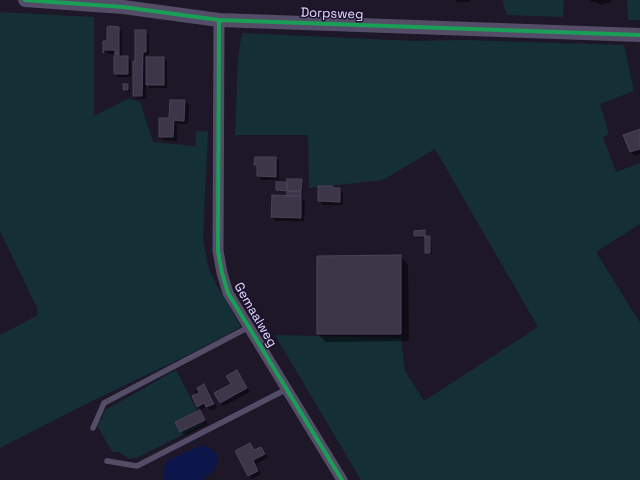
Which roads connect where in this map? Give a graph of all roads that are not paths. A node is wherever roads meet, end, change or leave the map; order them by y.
1 (25, 0) edge
2 (219, 20) junction
3 (640, 35) edge
4 (250, 327) junction
5 (287, 389) junction
6 (93, 428) dead end
7 (108, 461) dead end
8 (342, 480) edge

1 - 2 street, Dorpsweg
2 - 3 street, Dorpsweg
2 - 4 street, Gemaalweg
4 - 5 street, Gemaalweg
4 - 6 lane
5 - 7 lane
5 - 8 street, Gemaalweg

